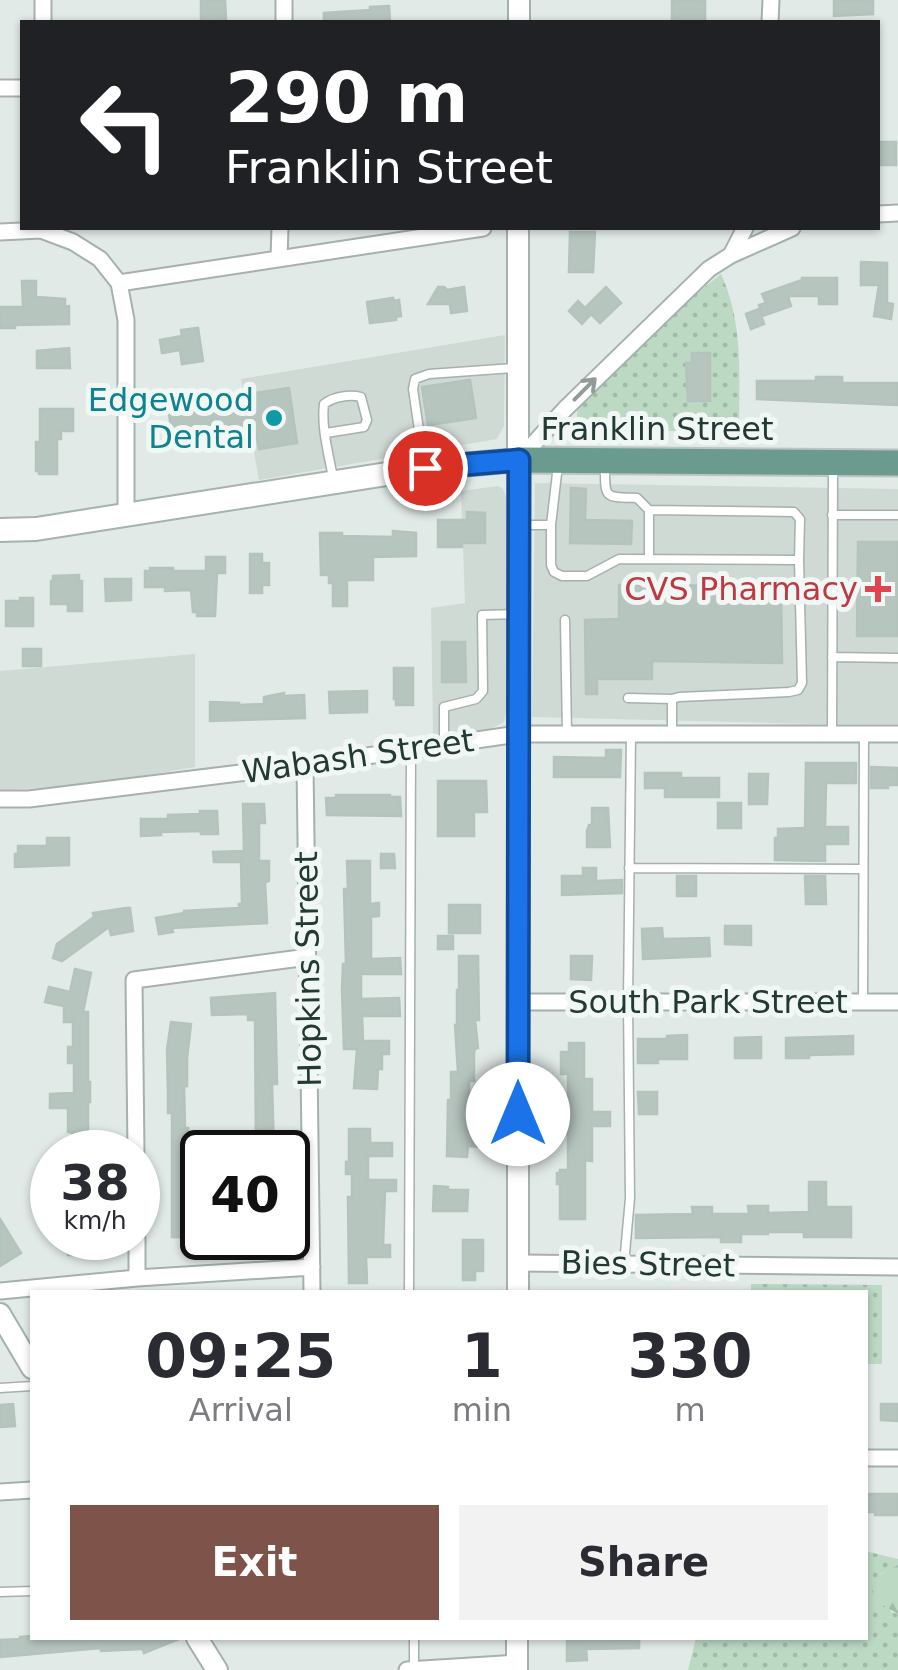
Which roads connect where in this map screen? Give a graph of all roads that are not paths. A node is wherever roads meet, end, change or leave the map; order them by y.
1 (27, 230) edge
2 (43, 230) edge
3 (280, 230) edge
4 (468, 230) edge
5 (518, 230) edge
6 (744, 230) edge
7 (787, 230) edge
8 (0, 232) edge
9 (730, 255) junction
10 (279, 257) junction
11 (118, 283) junction
12 (518, 368) junction
13 (326, 433) junction
14 (519, 460) junction
15 (558, 460) junction
16 (605, 460) junction
17 (833, 463) junction
18 (898, 463) edge
19 (425, 468) junction
20 (334, 483) junction
21 (649, 510) junction
22 (126, 515) junction
23 (832, 515) junction
24 (898, 515) edge
25 (551, 525) junction
26 (518, 526) junction
27 (0, 530) edge
28 (649, 559) junction
29 (799, 560) junction
30 (518, 614) junction
31 (565, 620) dead end
32 (832, 658) junction
33 (898, 658) edge
34 (628, 698) dead end
35 (672, 700) junction
36 (518, 734) junction
37 (566, 734) junction
38 (631, 734) junction
39 (672, 734) junction
40 (832, 734) junction
41 (864, 734) junction
42 (898, 734) edge
43 (444, 744) junction
44 (411, 749) junction
45 (305, 765) junction
46 (0, 799) edge
47 (629, 868) junction
48 (864, 869) junction
49 (308, 957) junction
50 (518, 1002) junction
51 (628, 1002) junction
52 (863, 1002) junction
53 (898, 1002) edge
54 (136, 1130) edge
55 (137, 1260) edge
56 (518, 1262) junction
57 (624, 1264) junction
58 (898, 1267) edge
59 (312, 1268) junction
60 (137, 1278) junction
61 (0, 1290) edge
62 (312, 1290) edge
63 (410, 1290) edge
64 (518, 1290) edge
65 (0, 1314) edge
66 (30, 1365) edge
67 (30, 1386) edge
68 (0, 1388) edge
69 (868, 1458) edge
70 (898, 1458) edge
71 (30, 1490) edge
72 (0, 1492) edge
73 (30, 1590) edge
74 (0, 1592) edge
75 (197, 1640) edge
76 (414, 1640) edge
77 (517, 1640) edge
78 (517, 1667) edge
79 (217, 1670) edge
80 (412, 1670) edge

1 - 8 street
2 - 11 street
3 - 10 street
4 - 10 street
5 - 12 street
6 - 9 street
7 - 9 street
14 -> 9 street
10 - 11 street
11 - 22 street
12 - 14 street
12 - 19 lane
13 - 13 lane
13 - 20 lane
14 - 15 main road, Franklin Street
14 - 19 main road, Franklin Street
14 - 26 street
15 - 16 main road, Franklin Street
15 - 25 lane
16 - 17 main road, Franklin Street
16 - 21 lane
17 - 18 main road, Franklin Street
17 - 23 lane
19 - 20 main road, Franklin Street
20 - 22 main road, Franklin Street
21 - 28 lane
21 - 29 lane
22 - 27 main road, Franklin Street
23 - 24 lane
23 - 32 lane
25 - 26 lane
25 - 28 lane
26 - 30 street
28 - 29 lane
29 - 35 lane
30 - 36 street
30 - 43 lane
31 - 37 lane
32 - 33 lane
32 - 40 lane
34 - 35 lane
35 - 39 lane
36 - 37 street, Wabash Street
36 - 43 street, Wabash Street
36 - 50 street
37 - 38 street, Wabash Street
38 - 39 street, Wabash Street
38 - 47 lane
39 - 40 street, Wabash Street
40 - 41 street, Wabash Street
41 - 42 street, Wabash Street
41 - 48 lane
43 - 44 street, Wabash Street
44 - 45 street, Wabash Street
44 - 63 lane
45 - 46 street, Wabash Street
45 - 49 street, Hopkins Street
47 - 48 lane
47 - 51 lane
48 - 52 lane
49 - 54 street
49 - 59 street, Hopkins Street
50 - 51 street, South Park Street
50 - 56 street
51 - 52 street, South Park Street
51 - 57 lane
52 - 53 street, South Park Street
55 - 60 street
56 - 57 street, Bies Street
56 - 64 street
57 - 58 street, Bies Street
59 - 60 street
59 - 62 street, Hopkins Street
60 - 61 street
65 - 66 street
67 - 68 lane
69 - 70 street
71 - 72 street
73 - 74 lane
75 - 79 street
76 - 80 lane
77 - 78 street
78 - 80 street

